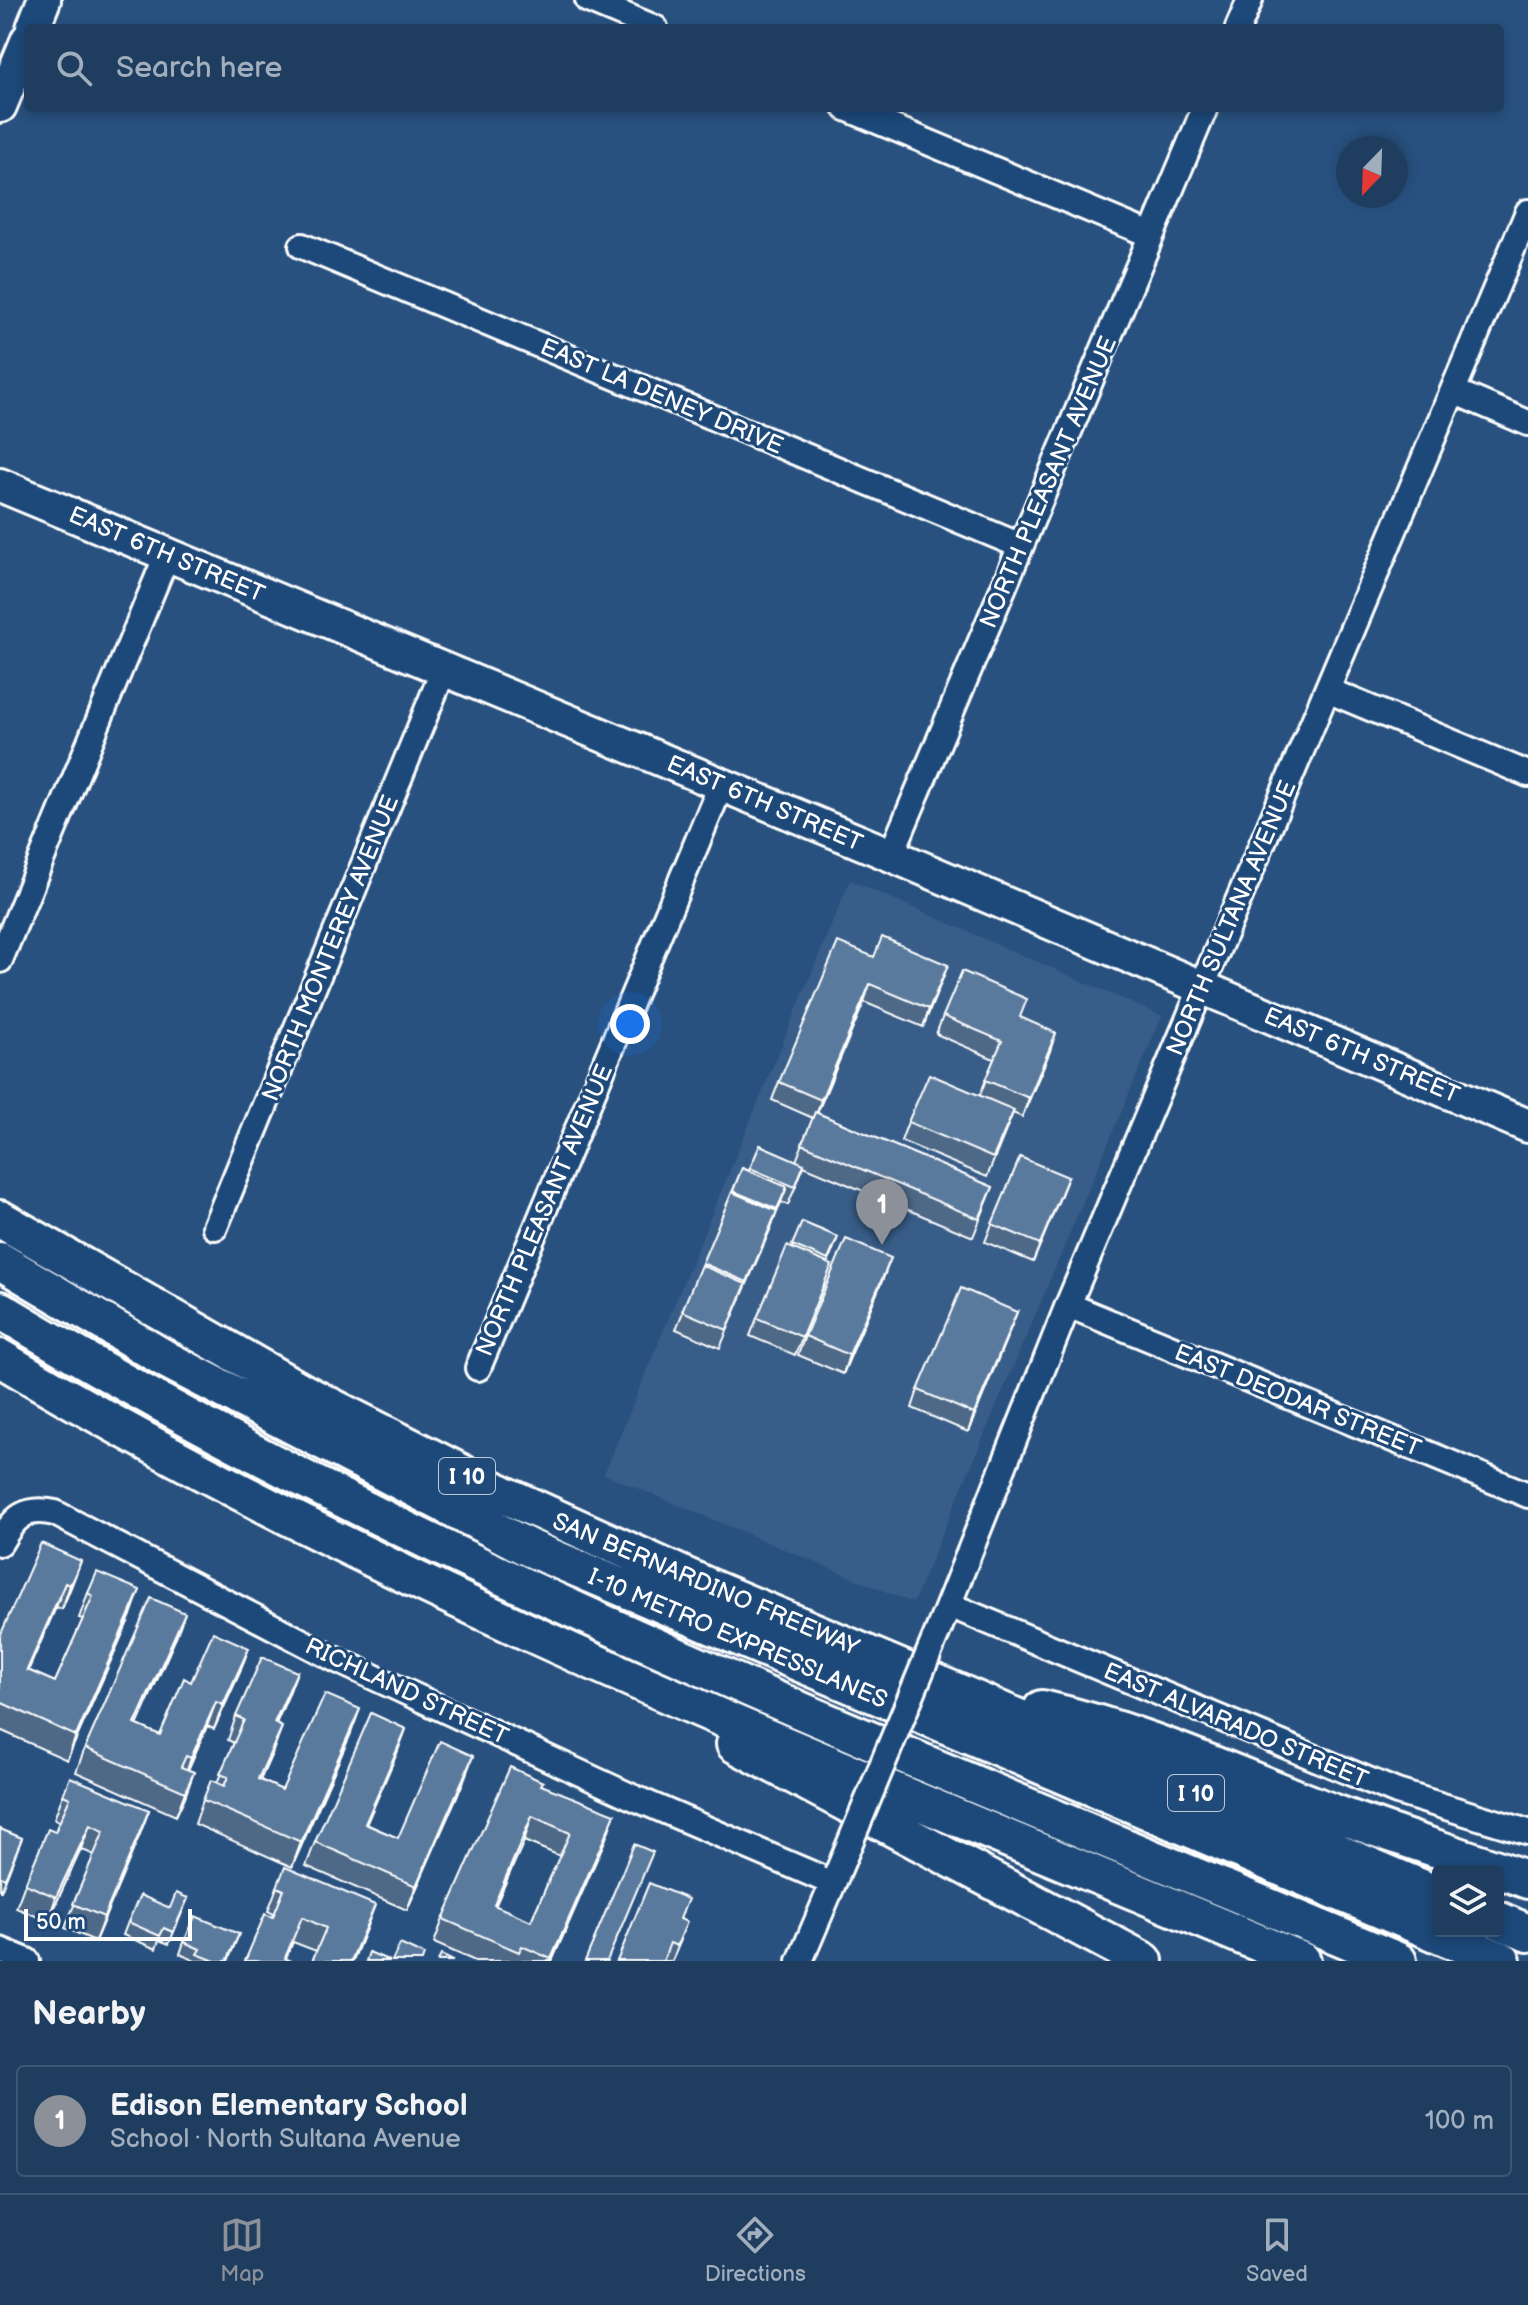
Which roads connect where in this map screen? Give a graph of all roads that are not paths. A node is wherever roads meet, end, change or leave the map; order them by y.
1 (44, 0) edge
2 (588, 0) edge
3 (1250, 0) edge
4 (35, 24) edge
5 (645, 24) edge
6 (1240, 24) edge
7 (24, 49) edge
8 (0, 106) edge
9 (856, 112) edge
10 (1203, 112) edge
11 (1528, 212) edge
12 (1151, 235) junction
13 (302, 246) dead end
14 (1453, 391) junction
15 (1528, 423) edge
16 (0, 485) edge
17 (1021, 546) junction
18 (167, 555) junction
19 (444, 669) junction
20 (1327, 690) junction
21 (1528, 774) edge
22 (721, 785) junction
23 (891, 855) junction
24 (0, 960) edge
25 (1202, 988) junction
26 (1528, 1126) edge
27 (0, 1219) edge
28 (215, 1227) dead end
29 (0, 1261) edge
30 (1068, 1305) junction
31 (0, 1310) edge
32 (0, 1358) edge
33 (478, 1368) dead end
34 (1528, 1495) edge
35 (0, 1543) edge
36 (945, 1616) junction
37 (584, 1658) junction
38 (955, 1690) junction
39 (1528, 1832) edge
40 (835, 1878) junction
41 (1528, 1880) edge
42 (1432, 1892) edge
43 (1504, 1923) edge
44 (1528, 1933) edge
45 (0, 1950) edge
46 (27, 1961) edge
47 (800, 1961) edge
48 (1144, 1961) edge
49 (1302, 1961) edge
50 (1398, 1961) edge
51 (1502, 1961) edge

1 - 4 main road
2 - 5 street
3 - 6 street
7 - 8 main road
9 - 12 street
10 - 12 street, NORTH PLEASANT AVENUE
11 - 14 street, NORTH SULTANA AVENUE
12 - 17 street, NORTH PLEASANT AVENUE
13 - 17 street, EAST LA DENEY DRIVE
14 - 15 street
14 - 20 street, NORTH SULTANA AVENUE
16 - 18 main road, EAST 6TH STREET
17 - 23 street, NORTH PLEASANT AVENUE
18 - 19 main road, EAST 6TH STREET
18 - 24 street
19 - 22 main road, EAST 6TH STREET
19 - 28 street, NORTH MONTEREY AVENUE
20 - 21 street
20 - 25 street, NORTH SULTANA AVENUE
22 - 23 main road, EAST 6TH STREET
22 - 33 street, NORTH PLEASANT AVENUE
23 - 25 main road, EAST 6TH STREET
25 - 26 main road, EAST 6TH STREET
25 - 30 street, NORTH SULTANA AVENUE
27 - 38 highway, SAN BERNARDINO FREEWAY / I 10
29 - 51 highway, I-10 METRO EXPRESSLANES
30 - 34 street, EAST DEODAR STREET
30 - 36 street, NORTH SULTANA AVENUE
31 - 50 highway, I-10 METRO EXPRESSLANES
32 - 37 highway
35 - 40 street, RICHLAND STREET
36 - 39 street, EAST ALVARADO STREET
36 - 40 street, NORTH SULTANA AVENUE, bridge
37 - 48 highway
37 - 49 highway
38 - 41 highway
38 - 42 highway, SAN BERNARDINO FREEWAY / I 10
40 - 47 street, NORTH SULTANA AVENUE
43 - 44 highway
45 - 46 street

